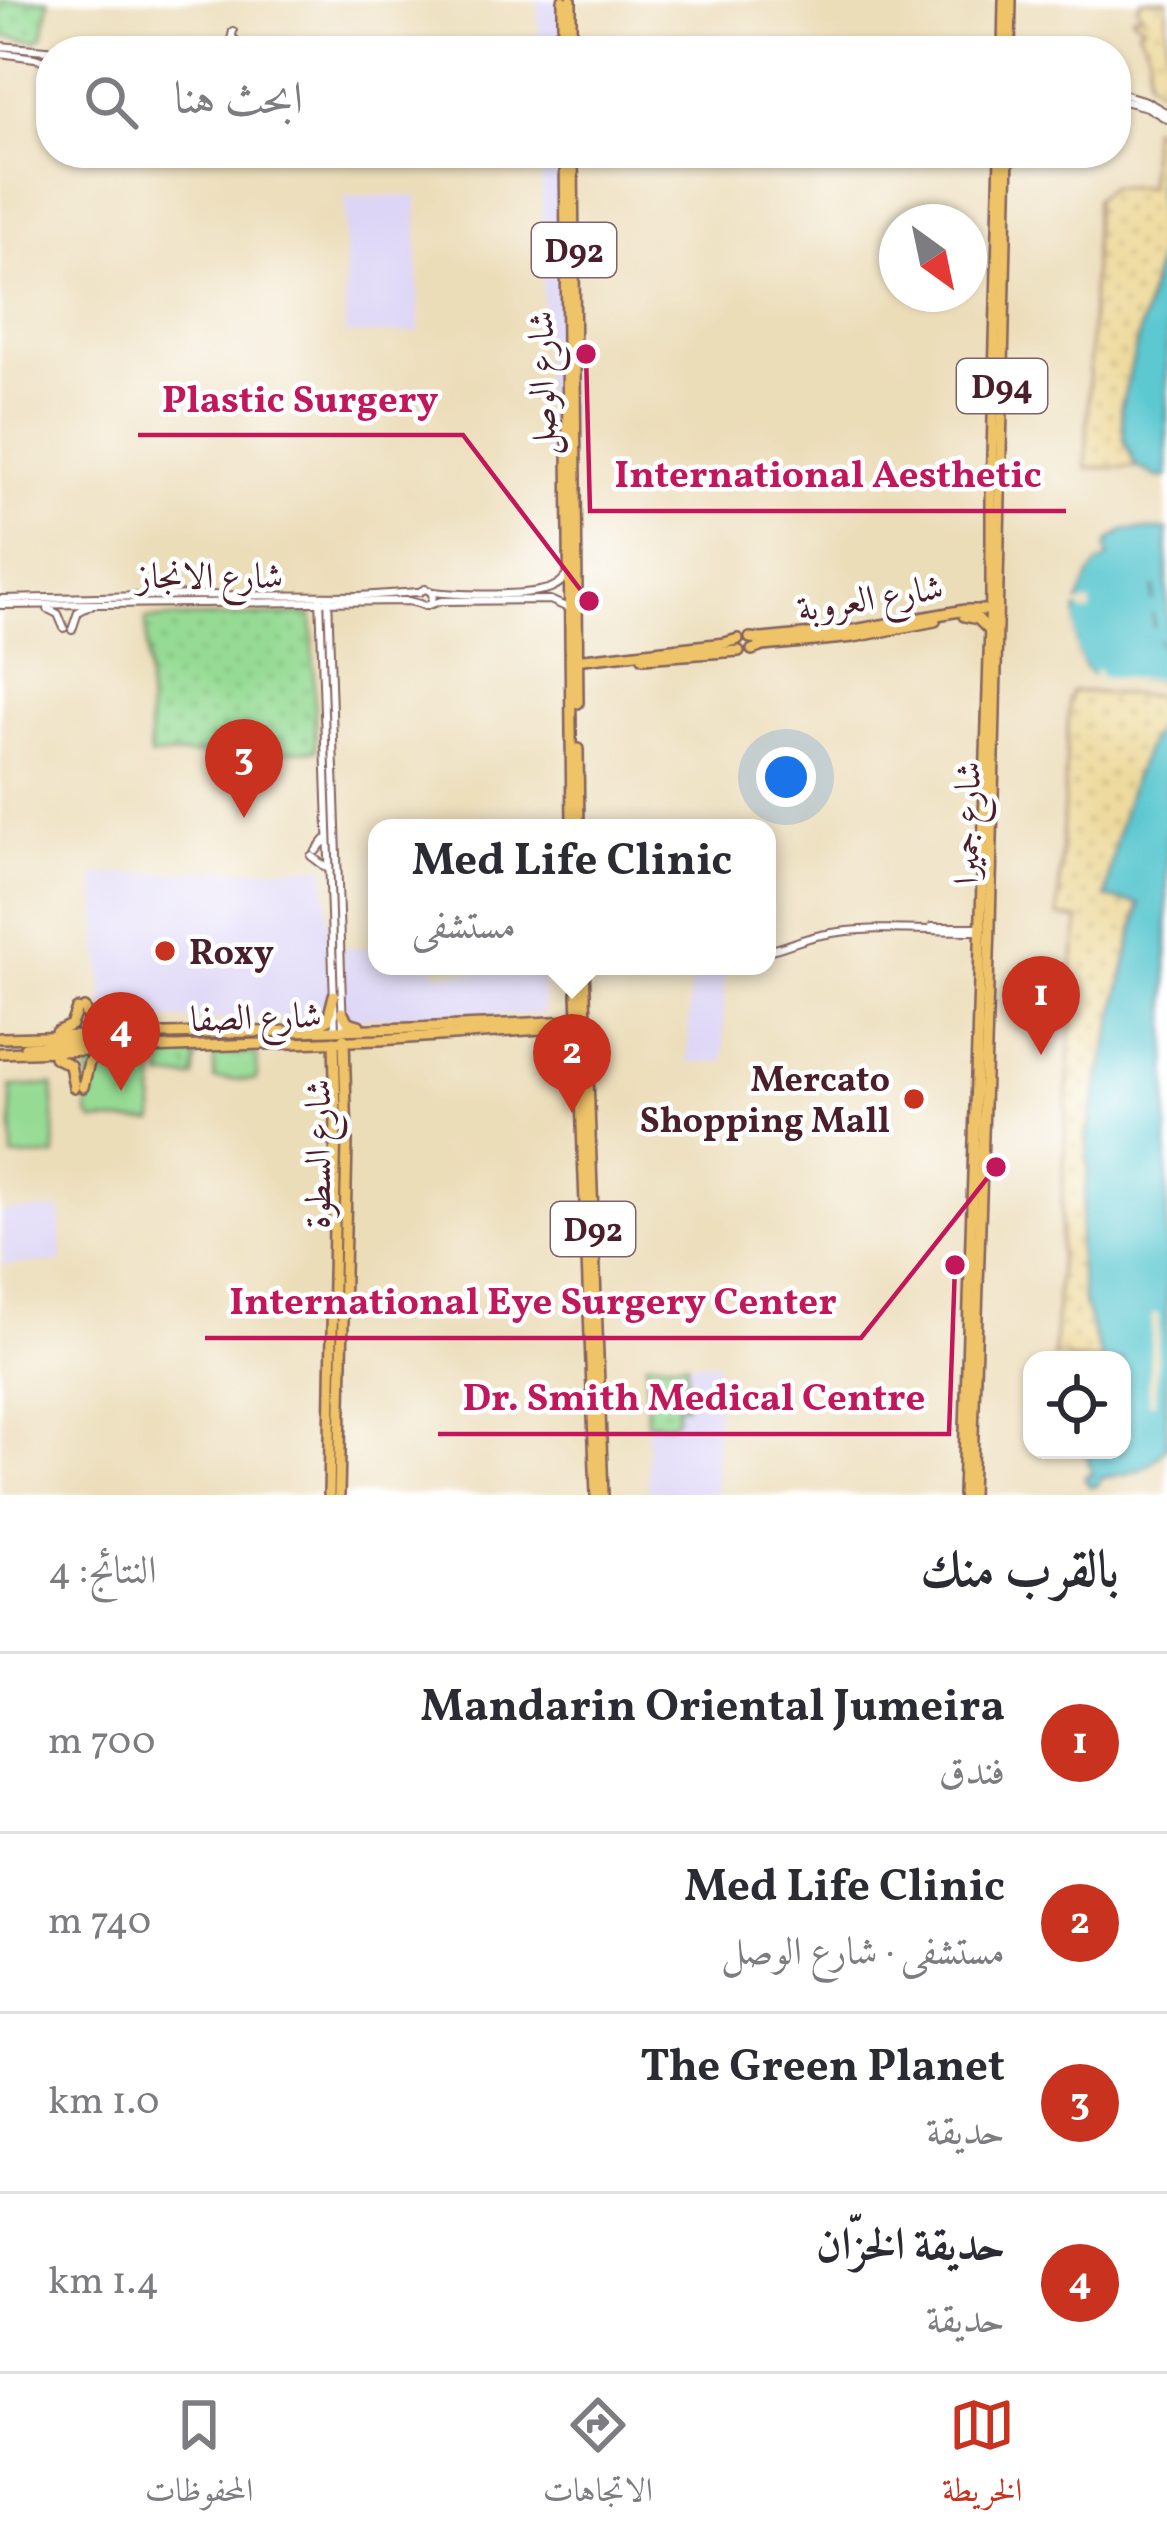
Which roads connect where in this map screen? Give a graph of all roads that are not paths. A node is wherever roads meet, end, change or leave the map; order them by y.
1 (567, 0) edge
2 (1008, 0) edge
3 (564, 16) junction
4 (559, 36) edge
5 (566, 36) edge
6 (568, 36) edge
7 (1007, 36) edge
8 (0, 50) edge
9 (36, 51) edge
10 (36, 59) edge
11 (1131, 101) edge
12 (1167, 116) edge
13 (569, 168) edge
14 (570, 168) edge
15 (1003, 168) edge
16 (1004, 168) edge
17 (567, 218) junction
18 (574, 254) junction
19 (994, 371) junction
20 (569, 391) junction
21 (1002, 406) junction
22 (568, 574) dead end
23 (547, 590) junction
24 (419, 592) junction
25 (431, 592) junction
26 (991, 593) junction
27 (324, 599) junction
28 (550, 600) junction
29 (382, 601) junction
30 (0, 602) edge
31 (94, 603) junction
32 (264, 603) junction
33 (431, 603) junction
34 (420, 604) junction
35 (39, 606) junction
36 (568, 608) dead end
37 (976, 609) junction
38 (994, 612) junction
39 (964, 616) junction
40 (990, 631) junction
41 (325, 634) junction
42 (578, 637) junction
43 (742, 643) junction
44 (614, 655) junction
45 (575, 661) junction
46 (596, 661) junction
47 (578, 683) junction
48 (576, 819) edge
49 (577, 819) edge
50 (327, 825) junction
51 (332, 837) junction
52 (333, 861) junction
53 (329, 873) junction
54 (980, 929) junction
55 (776, 948) edge
56 (580, 975) edge
57 (582, 975) edge
58 (577, 987) junction
59 (334, 995) junction
60 (342, 1012) junction
61 (582, 1024) junction
62 (548, 1026) junction
63 (388, 1027) junction
64 (412, 1028) junction
65 (308, 1031) junction
66 (163, 1034) junction
67 (39, 1036) junction
68 (0, 1038) edge
69 (340, 1040) junction
70 (285, 1042) junction
71 (82, 1044) junction
72 (579, 1044) junction
73 (10, 1054) edge
74 (584, 1162) junction
75 (346, 1168) junction
76 (353, 1179) dead end
77 (593, 1226) junction
78 (334, 1236) junction
79 (344, 1252) junction
80 (969, 1305) junction
81 (590, 1331) junction
82 (976, 1337) junction
83 (597, 1350) junction
84 (967, 1350) junction
85 (974, 1375) junction
86 (332, 1401) junction
87 (341, 1423) junction
88 (329, 1495) edge
89 (339, 1495) edge
90 (599, 1495) edge
91 (967, 1495) edge

1 - 3 main road
1 - 6 main road
2 - 7 main road
3 - 4 main road
3 - 5 main road
8 - 9 street
8 - 10 street
11 - 12 street
13 - 17 main road, شارع الوصل / D92
14 - 18 main road, شارع الوصل / D92
15 - 19 main road, شارع جميرا / D94
16 - 21 main road, شارع جميرا / D94
17 - 18 main road
17 - 20 main road, شارع الوصل / D92
18 - 20 main road, شارع الوصل / D92
19 - 21 main road
19 - 26 main road, شارع جميرا / D94
20 - 42 main road, شارع الوصل / D92
20 - 45 main road, شارع الوصل / D92
21 - 38 main road, شارع جميرا / D94
22 - 23 street
23 - 25 street
23 - 28 street
24 - 25 street
24 - 27 street, شارع الانجاز
24 - 34 street
25 - 33 street
26 - 37 main road
26 - 38 main road, شارع جميرا / D94
27 - 29 street, شارع الانجاز
27 - 30 street, شارع الانجاز
27 - 32 street, شارع الانجاز
27 - 41 street
28 - 33 street
28 - 36 street
29 - 34 street, شارع الانجاز
29 - 41 street
30 - 35 street, شارع الانجاز
31 - 32 street, شارع الانجاز
31 - 35 street, شارع الانجاز
31 - 35 street
32 - 41 street
33 - 34 street
37 - 38 main road, شارع العروبة
37 - 43 main road, شارع العروبة
38 - 39 main road, شارع العروبة
38 - 40 main road, شارع جميرا / D94
38 - 54 main road, شارع جميرا / D94
39 - 40 main road
39 - 43 main road, شارع العروبة
40 - 54 main road, شارع جميرا / D94
41 - 50 street
41 - 51 street
42 - 44 main road
42 - 45 main road, شارع الوصل / D92
43 - 44 main road, شارع العروبة
43 - 46 main road, شارع العروبة
44 - 45 main road, شارع العروبة
45 - 46 main road, شارع العروبة
45 - 47 main road, شارع الوصل / D92
45 - 48 main road, شارع الوصل / D92
46 - 47 main road
47 - 49 main road, شارع الوصل / D92
50 - 51 street
50 - 53 street
51 - 52 street
51 - 52 street
52 - 53 street
52 - 60 street
53 - 59 street
54 - 55 street
54 - 80 main road, شارع جميرا / D94
54 - 82 main road, شارع جميرا / D94
56 - 58 main road, D92
57 - 61 main road, D92
58 - 61 main road, D92
58 - 62 main road
59 - 65 main road
59 - 69 street
60 - 63 main road
60 - 69 street
61 - 62 main road, شارع الصفا
61 - 72 main road, D92
61 - 77 main road, D92
62 - 64 main road, شارع الصفا
62 - 69 main road, شارع الصفا
62 - 72 main road
63 - 64 main road, شارع الصفا
63 - 69 main road, شارع الصفا
64 - 69 main road
65 - 66 main road, شارع الصفا
65 - 69 main road, شارع الصفا
66 - 67 main road
66 - 71 main road, شارع الصفا
66 - 71 main road
67 - 68 main road, شارع الصفا
67 - 71 main road, شارع الصفا
69 - 70 main road, شارع الصفا
69 - 70 main road
69 - 75 main road, شارع السطوة
69 - 78 main road, شارع السطوة
70 - 71 main road, شارع الصفا
71 - 73 main road, شارع الصفا
71 - 73 main road
71 - 73 main road
72 - 74 main road, D92
74 - 77 main road
74 - 81 main road, D92
75 - 76 main road
75 - 79 main road, شارع السطوة
77 - 83 main road, D92
78 - 79 main road
78 - 86 main road, شارع السطوة
79 - 87 main road, شارع السطوة
80 - 82 main road
80 - 84 main road, شارع جميرا / D94
81 - 83 main road
81 - 90 main road, D92
82 - 85 main road, شارع جميرا / D94
83 - 90 main road, D92
84 - 85 main road
84 - 91 main road, شارع جميرا / D94
85 - 91 main road, شارع جميرا / D94
86 - 87 main road
86 - 88 main road, شارع السطوة
87 - 89 main road, شارع السطوة

